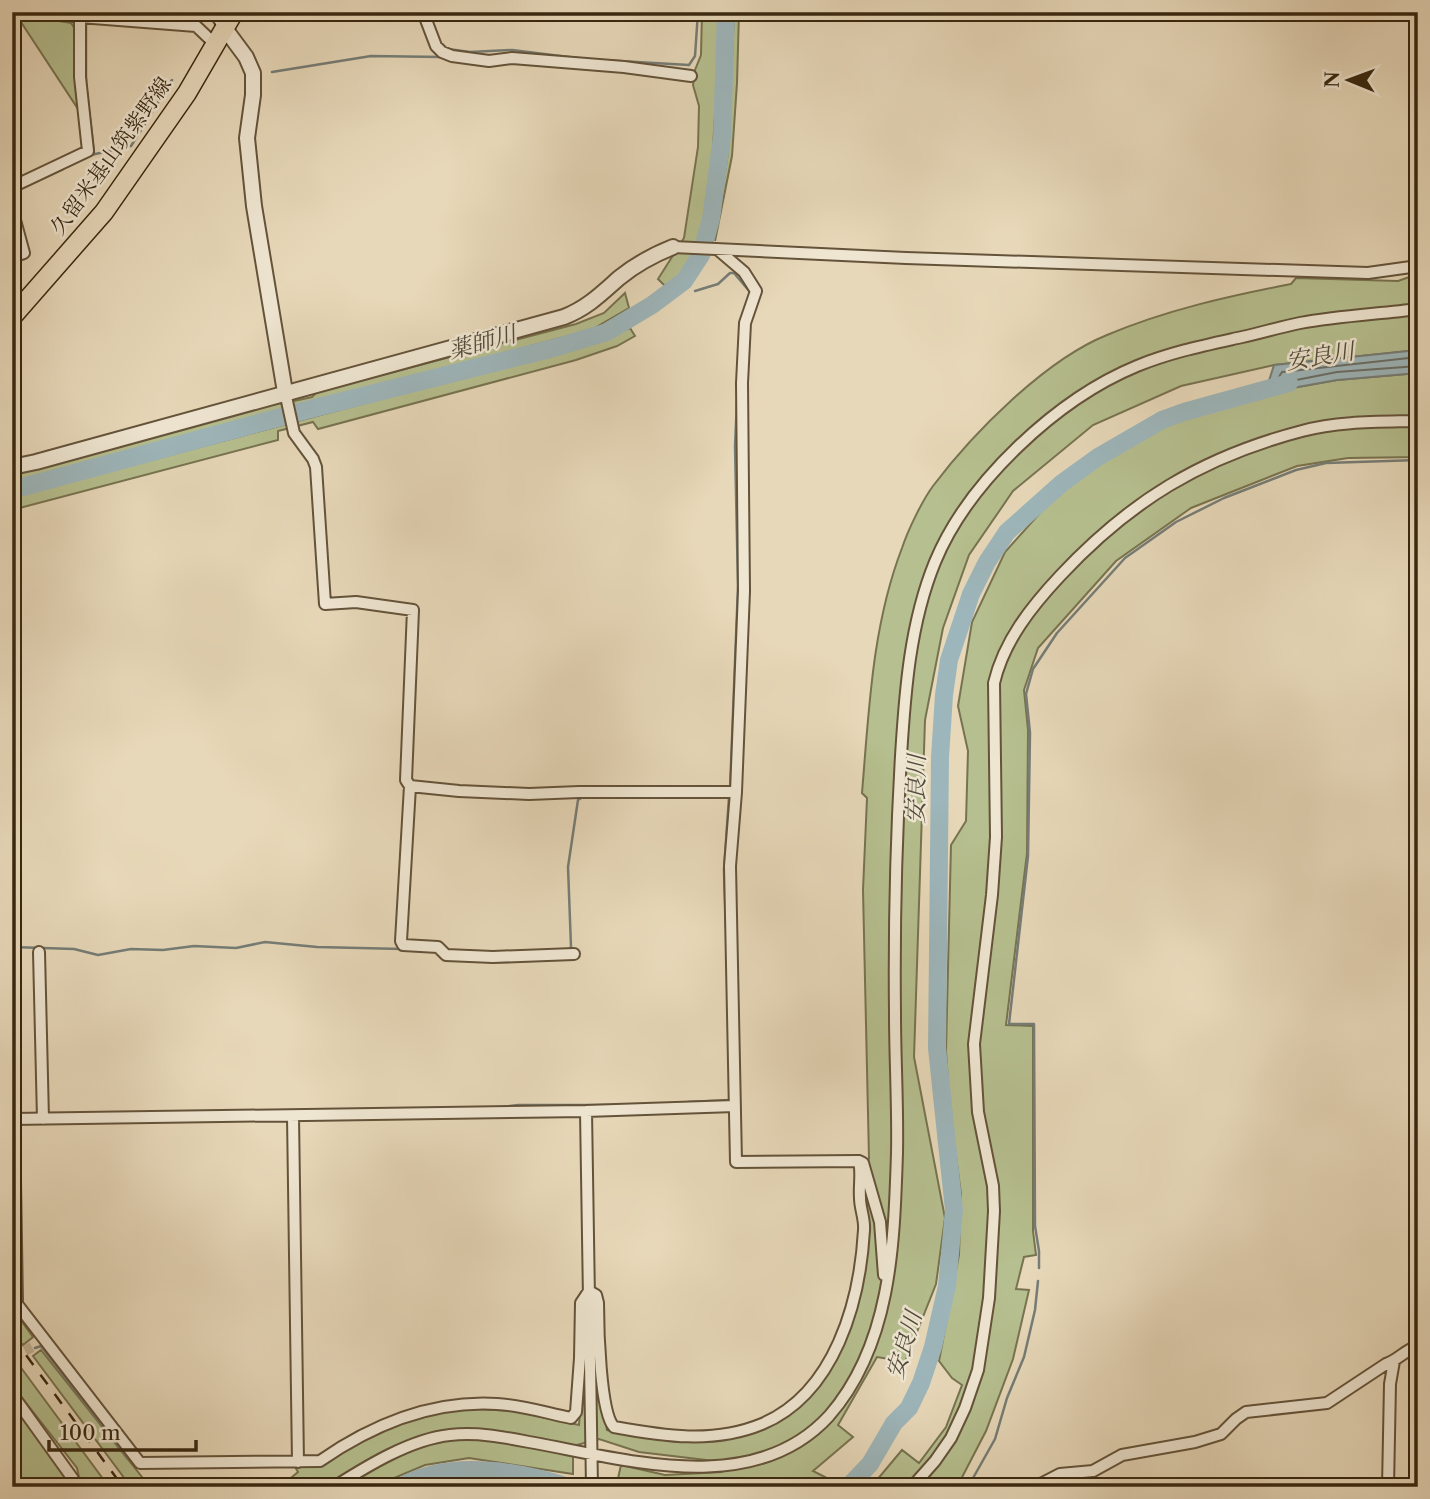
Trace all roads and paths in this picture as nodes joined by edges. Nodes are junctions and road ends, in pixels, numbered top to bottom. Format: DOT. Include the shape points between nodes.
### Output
graph roads {
  1 [pos="53,12"];
  2 [pos="214,12"];
  3 [pos="234,12"];
  4 [pos="423,12"];
  5 [pos="80,17"];
  6 [pos="221,38"];
  7 [pos="691,76"];
  8 [pos="12,187"];
  9 [pos="12,209"];
  10 [pos="673,247"];
  11 [pos="714,249"];
  12 [pos="12,257"];
  13 [pos="1418,267"];
  14 [pos="1418,309"];
  15 [pos="12,317"];
  16 [pos="285,392"];
  17 [pos="1418,421"];
  18 [pos="12,467"];
  19 [pos="410,786"];
  20 [pos="731,792"];
  21 [pos="39,952"];
  22 [pos="574,954"];
  23 [pos="735,1106"];
  24 [pos="586,1111"];
  25 [pos="293,1116"];
  26 [pos="13,1119"];
  27 [pos="43,1119"];
  28 [pos="859,1161"];
  29 [pos="885,1290"];
  30 [pos="589,1291"];
  31 [pos="44,1340"];
  32 [pos="1418,1346"];
  33 [pos="32,1347"];
  34 [pos="1394,1361"];
  35 [pos="12,1394"];
  36 [pos="592,1455"];
  37 [pos="298,1462"];
  38 [pos="73,1487"];
  39 [pos="334,1487"];
  40 [pos="592,1487"];
  41 [pos="912,1487"];
  42 [pos="1035,1487"];
  43 [pos="1388,1487"];
  1 -- 5 [label="street"];
  2 -- 6 [label="street"];
  3 -- 6 [label="main road, 久留米基山筑紫野線"];
  4 -- 7 [label="street" via="436,46 447,54 489,61 512,58 624,66"];
  5 -- 6 [label="street" via="196,26"];
  5 -- 8 [label="street" via="80,77 89,151"];
  6 -- 15 [label="main road, 久留米基山筑紫野線" via="104,212"];
  6 -- 16 [label="street" via="246,57 253,74 247,138"];
  9 -- 12 [label="street" via="24,253"];
  10 -- 11 [label="street"];
  10 -- 16 [label="street" via="640,263 597,299 564,317"];
  11 -- 13 [label="street" via="1368,273"];
  11 -- 20 [label="street" via="744,272 756,291 745,323 742,383 744,591"];
  14 -- 29 [label="street" via="1301,323 1214,342 1110,378 1086,391 1026,440 989,478 950,531 919,612 904,720 896,912 898,1128 893,1250"];
  16 -- 18 [label="street"];
  16 -- 19 [label="street" via="293,433 316,467 326,604 356,602 413,610 406,780"];
  17 -- 41 [label="street" via="1303,431 1182,476 1085,548 1044,593 1003,655 994,683 996,837 974,1044 978,1112 993,1186 989,1298 978,1370 965,1408 951,1438"];
  19 -- 20 [label="street" via="529,794"];
  19 -- 22 [label="street" via="403,945 493,957"];
  20 -- 23 [label="street"];
  21 -- 27 [label="street"];
  23 -- 24 [label="street"];
  23 -- 28 [label="street" via="736,1162"];
  24 -- 25 [label="street"];
  24 -- 30 [label="street"];
  25 -- 27 [label="street"];
  25 -- 37 [label="street"];
  26 -- 27 [label="street"];
  26 -- 31 [label="street" via="17,1304"];
  28 -- 29 [label="street" via="880,1222"];
  28 -- 30 [label="street" via="864,1230 856,1291 844,1331 820,1377 801,1398 761,1424 707,1437 614,1427 607,1415 601,1371 598,1303"];
  29 -- 36 [label="street" via="877,1326 850,1388 821,1424 789,1448 762,1461 708,1469"];
  30 -- 36 [label="street"];
  30 -- 37 [label="street" via="581,1303 576,1412 571,1418 527,1407 454,1405 405,1416 320,1461"];
  31 -- 33 [label="street"];
  31 -- 37 [label="street" via="139,1463"];
  32 -- 34 [label="street"];
  34 -- 42 [label="street" via="1327,1404 1246,1412 1221,1434 1122,1455 1093,1471 1060,1474"];
  34 -- 43 [label="street"];
  35 -- 38 [label="street" via="73,1479"];
  36 -- 39 [label="street" via="491,1435 448,1435 380,1458"];
  36 -- 40 [label="street"];
}
